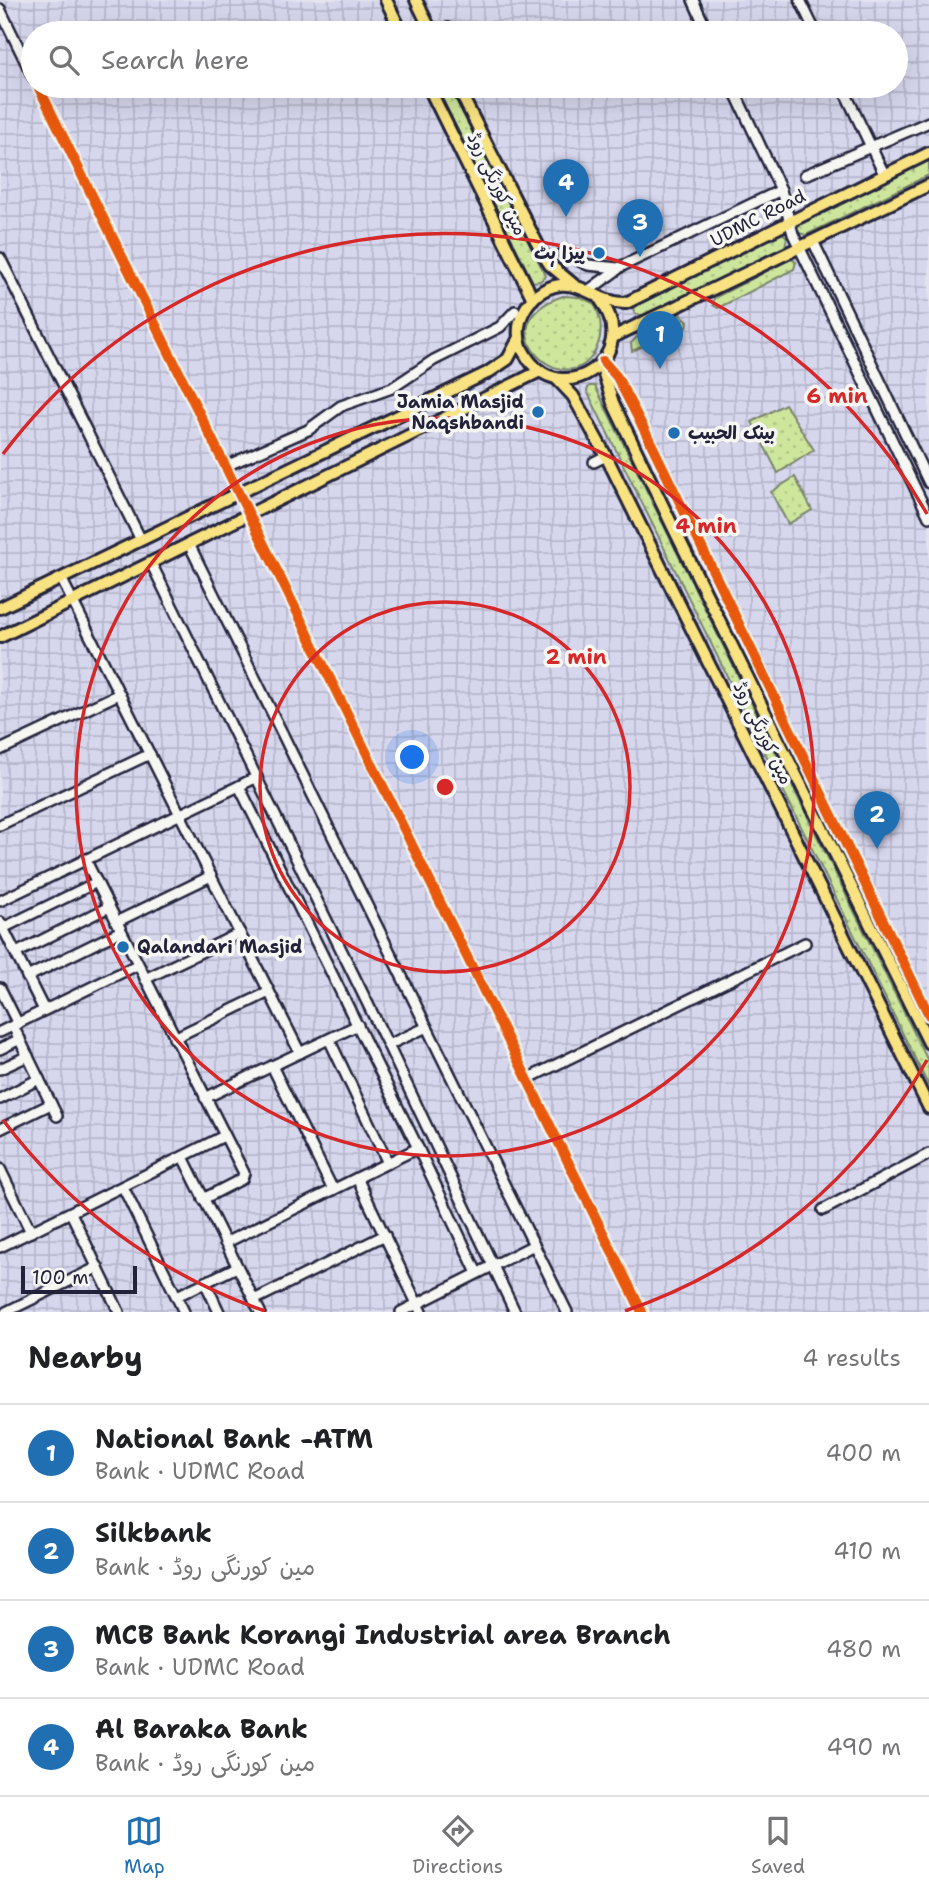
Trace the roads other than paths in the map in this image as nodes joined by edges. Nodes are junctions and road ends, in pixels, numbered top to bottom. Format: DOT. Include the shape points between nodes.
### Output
graph roads {
  1 [pos="386,0"];
  2 [pos="416,0"];
  3 [pos="693,0"];
  4 [pos="800,0"];
  5 [pos="0,9"];
  6 [pos="396,21"];
  7 [pos="426,21"];
  8 [pos="703,21"];
  9 [pos="810,21"];
  10 [pos="21,52"];
  11 [pos="44,98"];
  12 [pos="434,98"];
  13 [pos="463,98"];
  14 [pos="738,98"];
  15 [pos="848,98"];
  16 [pos="929,122"];
  17 [pos="871,145"];
  18 [pos="929,153"];
  19 [pos="884,174"];
  20 [pos="804,175"];
  21 [pos="929,185"];
  22 [pos="781,190"];
  23 [pos="790,222"];
  24 [pos="813,241"];
  25 [pos="800,248"];
  26 [pos="563,253"];
  27 [pos="0,258"];
  28 [pos="618,268"];
  29 [pos="574,285"];
  30 [pos="588,291"];
  31 [pos="533,299"];
  32 [pos="600,299"];
  33 [pos="613,337"];
  34 [pos="519,338"];
  35 [pos="602,363"];
  36 [pos="540,370"];
  37 [pos="556,378"];
  38 [pos="606,456"];
  39 [pos="594,462"];
  40 [pos="226,466"];
  41 [pos="929,485"];
  42 [pos="240,493"];
  43 [pos="917,493"];
  44 [pos="249,514"];
  45 [pos="929,517"];
  46 [pos="688,523"];
  47 [pos="674,529"];
  48 [pos="141,540"];
  49 [pos="189,544"];
  50 [pos="151,562"];
  51 [pos="62,579"];
  52 [pos="73,601"];
  53 [pos="0,608"];
  54 [pos="0,637"];
  55 [pos="120,694"];
  56 [pos="0,750"];
  57 [pos="149,754"];
  58 [pos="257,778"];
  59 [pos="239,786"];
  60 [pos="179,812"];
  61 [pos="0,825"];
  62 [pos="85,859"];
  63 [pos="211,876"];
  64 [pos="97,882"];
  65 [pos="0,901"];
  66 [pos="109,907"];
  67 [pos="2,925"];
  68 [pos="119,927"];
  69 [pos="240,933"];
  70 [pos="805,943"];
  71 [pos="16,953"];
  72 [pos="137,965"];
  73 [pos="27,977"];
  74 [pos="145,979"];
  75 [pos="0,988"];
  76 [pos="269,992"];
  77 [pos="3,1002"];
  78 [pos="44,1010"];
  79 [pos="929,1015"];
  80 [pos="16,1025"];
  81 [pos="358,1025"];
  82 [pos="427,1027"];
  83 [pos="0,1032"];
  84 [pos="174,1038"];
  85 [pos="20,1039"];
  86 [pos="329,1039"];
  87 [pos="929,1043"];
  88 [pos="388,1045"];
  89 [pos="0,1049"];
  90 [pos="300,1053"];
  91 [pos="27,1056"];
  92 [pos="272,1066"];
  93 [pos="0,1069"];
  94 [pos="39,1079"];
  95 [pos="527,1079"];
  96 [pos="205,1098"];
  97 [pos="0,1099"];
  98 [pos="51,1104"];
  99 [pos="929,1108"];
  100 [pos="57,1116"];
  101 [pos="0,1129"];
  102 [pos="224,1136"];
  103 [pos="418,1148"];
  104 [pos="929,1154"];
  105 [pos="183,1157"];
  106 [pos="388,1163"];
  107 [pos="0,1170"];
  108 [pos="357,1178"];
  109 [pos="2,1181"];
  110 [pos="122,1187"];
  111 [pos="333,1190"];
  112 [pos="203,1199"];
  113 [pos="823,1210"];
  114 [pos="71,1213"];
  115 [pos="31,1232"];
  116 [pos="385,1235"];
  117 [pos="225,1243"];
  118 [pos="534,1245"];
  119 [pos="0,1247"];
  120 [pos="494,1265"];
  121 [pos="98,1267"];
  122 [pos="237,1267"];
  123 [pos="477,1273"];
  124 [pos="205,1283"];
  125 [pos="177,1296"];
  126 [pos="254,1300"];
  127 [pos="420,1308"];
  128 [pos="6,1312"];
  129 [pos="119,1312"];
  130 [pos="184,1312"];
  131 [pos="219,1312"];
  132 [pos="260,1312"];
  133 [pos="401,1312"];
  134 [pos="515,1312"];
  135 [pos="567,1312"];
  136 [pos="642,1312"];
  1 -- 6 [label="main road"];
  2 -- 7 [label="main road"];
  3 -- 8 [label="street"];
  4 -- 9 [label="street"];
  5 -- 10 [label="street"];
  11 -- 40 [label="street"];
  12 -- 31 [label="main road, مین کورنگی روڈ"];
  13 -- 29 [label="main road, مین کورنگی روڈ" via="541,251"];
  14 -- 22 [label="street"];
  15 -- 17 [label="street"];
  16 -- 17 [label="street"];
  17 -- 19 [label="street"];
  17 -- 20 [label="street"];
  18 -- 19 [label="main road, UDMC Road"];
  19 -- 23 [label="main road, UDMC Road"];
  21 -- 24 [label="main road"];
  22 -- 23 [label="street"];
  22 -- 28 [label="street"];
  23 -- 25 [label="street"];
  23 -- 32 [label="main road, UDMC Road" via="640,297 617,303"];
  24 -- 25 [label="main road"];
  24 -- 41 [label="street"];
  25 -- 33 [label="main road"];
  25 -- 43 [label="street"];
  26 -- 28 [label="street" via="588,265"];
  27 -- 48 [label="street"];
  28 -- 30 [label="street"];
  29 -- 30 [label="main road"];
  29 -- 31 [label="main road" via="543,290"];
  30 -- 32 [label="main road"];
  31 -- 34 [label="main road" via="522,314"];
  32 -- 33 [label="main road" via="608,310"];
  33 -- 35 [label="main road"];
  34 -- 36 [label="main road" via="526,356"];
  34 -- 40 [label="street" via="515,311 500,327 434,360 392,388 341,406 308,430"];
  34 -- 42 [label="main road" via="515,352 498,367"];
  35 -- 37 [label="main road" via="588,374"];
  35 -- 46 [label="street" via="617,377 631,403"];
  35 -- 47 [label="main road, مین کورنگی روڈ" via="613,403"];
  36 -- 37 [label="main road"];
  36 -- 44 [label="main road"];
  37 -- 38 [label="main road, مین کورنگی روڈ" via="573,396"];
  38 -- 39 [label="street"];
  38 -- 99 [label="main road, مین کورنگی روڈ"];
  40 -- 42 [label="street"];
  41 -- 43 [label="street"];
  42 -- 44 [label="street"];
  42 -- 48 [label="main road"];
  43 -- 45 [label="street"];
  44 -- 49 [label="main road"];
  44 -- 95 [label="street"];
  46 -- 47 [label="street"];
  46 -- 79 [label="street"];
  47 -- 87 [label="main road, مین کورنگی روڈ"];
  48 -- 51 [label="main road"];
  49 -- 50 [label="main road"];
  49 -- 82 [label="street"];
  50 -- 52 [label="main road"];
  50 -- 58 [label="street"];
  51 -- 52 [label="street"];
  51 -- 53 [label="main road"];
  52 -- 54 [label="main road"];
  52 -- 55 [label="street"];
  55 -- 56 [label="street"];
  55 -- 57 [label="street"];
  57 -- 60 [label="street"];
  57 -- 61 [label="street"];
  58 -- 59 [label="street"];
  58 -- 88 [label="street"];
  59 -- 60 [label="street"];
  59 -- 81 [label="street"];
  60 -- 62 [label="street"];
  60 -- 63 [label="street"];
  62 -- 64 [label="street"];
  62 -- 65 [label="street"];
  63 -- 68 [label="street"];
  63 -- 69 [label="street"];
  64 -- 66 [label="street"];
  64 -- 67 [label="street"];
  66 -- 68 [label="street"];
  66 -- 71 [label="street"];
  67 -- 71 [label="street"];
  68 -- 72 [label="street"];
  68 -- 73 [label="street"];
  69 -- 74 [label="street"];
  69 -- 76 [label="street"];
  70 -- 95 [label="street"];
  71 -- 73 [label="street"];
  72 -- 74 [label="street"];
  72 -- 78 [label="street"];
  73 -- 78 [label="street"];
  74 -- 84 [label="street"];
  75 -- 77 [label="street"];
  76 -- 84 [label="street"];
  76 -- 90 [label="street"];
  77 -- 80 [label="street"];
  78 -- 80 [label="street"];
  80 -- 83 [label="street"];
  80 -- 85 [label="street"];
  81 -- 86 [label="street"];
  81 -- 103 [label="street"];
  82 -- 88 [label="street"];
  82 -- 118 [label="street"];
  84 -- 96 [label="street"];
  85 -- 89 [label="street"];
  85 -- 91 [label="street"];
  86 -- 90 [label="street"];
  86 -- 106 [label="street"];
  88 -- 120 [label="street"];
  90 -- 92 [label="street"];
  91 -- 93 [label="street"];
  91 -- 94 [label="street"];
  92 -- 96 [label="street"];
  92 -- 111 [label="street"];
  94 -- 97 [label="street"];
  94 -- 98 [label="street"];
  95 -- 136 [label="street"];
  96 -- 102 [label="street"];
  98 -- 100 [label="street"];
  98 -- 101 [label="street"];
  102 -- 105 [label="street"];
  102 -- 112 [label="street" via="243,1176"];
  103 -- 106 [label="street"];
  103 -- 123 [label="street"];
  104 -- 113 [label="street"];
  105 -- 110 [label="street"];
  105 -- 112 [label="street"];
  106 -- 108 [label="street"];
  107 -- 109 [label="street"];
  108 -- 111 [label="street"];
  108 -- 116 [label="street"];
  109 -- 115 [label="street"];
  110 -- 114 [label="street"];
  110 -- 125 [label="street"];
  111 -- 117 [label="street"];
  112 -- 117 [label="street"];
  114 -- 115 [label="street"];
  114 -- 121 [label="street"];
  115 -- 119 [label="street"];
  116 -- 126 [label="street"];
  116 -- 127 [label="street"];
  117 -- 122 [label="street"];
  118 -- 120 [label="street"];
  118 -- 135 [label="street"];
  120 -- 123 [label="street"];
  120 -- 134 [label="street"];
  121 -- 128 [label="street"];
  121 -- 129 [label="street"];
  122 -- 124 [label="street"];
  122 -- 126 [label="street"];
  123 -- 127 [label="street"];
  124 -- 125 [label="street"];
  124 -- 131 [label="street"];
  125 -- 130 [label="street"];
  126 -- 132 [label="street"];
  127 -- 133 [label="street"];
}
